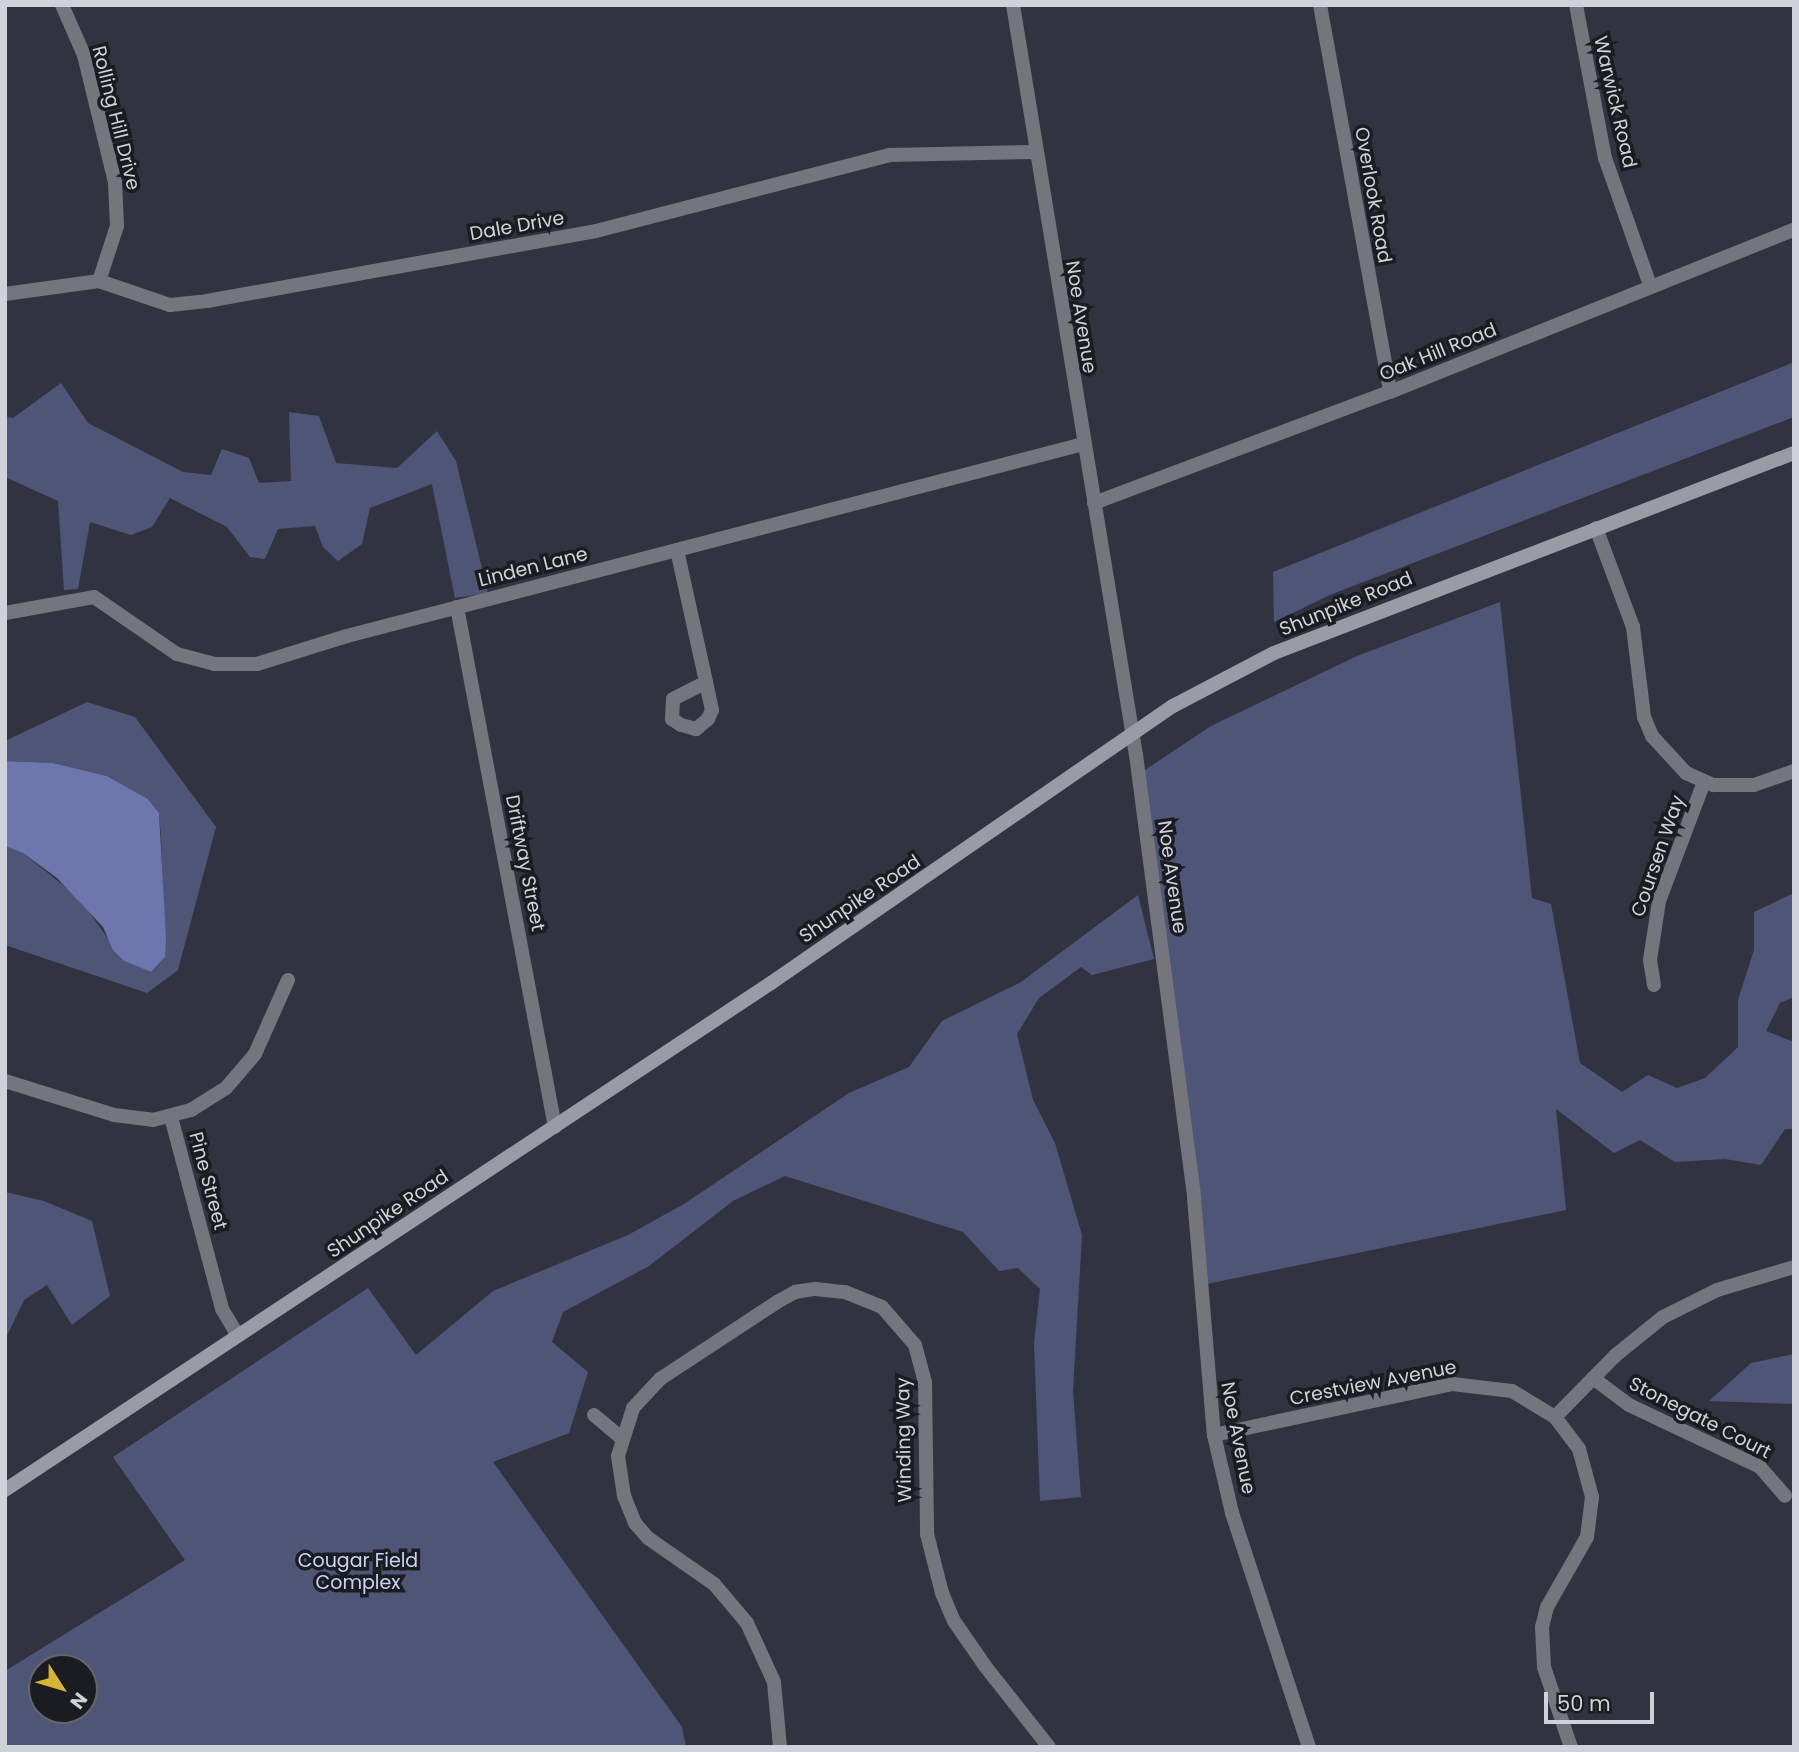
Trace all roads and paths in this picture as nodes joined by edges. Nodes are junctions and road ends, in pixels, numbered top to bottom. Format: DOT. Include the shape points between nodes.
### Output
graph roads {
  1 [pos="62,5"];
  2 [pos="1013,5"];
  3 [pos="1320,5"];
  4 [pos="1577,5"];
  5 [pos="1035,152"];
  6 [pos="1794,230"];
  7 [pos="99,281"];
  8 [pos="1650,285"];
  9 [pos="5,294"];
  10 [pos="1390,392"];
  11 [pos="1083,444"];
  12 [pos="1794,453"];
  13 [pos="1094,503"];
  14 [pos="1596,528"];
  15 [pos="677,550"];
  16 [pos="457,607"];
  17 [pos="5,613"];
  18 [pos="706,682"];
  19 [pos="1132,733"];
  20 [pos="1794,771"];
  21 [pos="1704,782"];
  22 [pos="288,980"];
  23 [pos="1654,985"];
  24 [pos="5,1081"];
  25 [pos="171,1117"];
  26 [pos="555,1127"];
  27 [pos="1794,1268"];
  28 [pos="239,1336"];
  29 [pos="1593,1378"];
  30 [pos="594,1415"];
  31 [pos="1555,1417"];
  32 [pos="1214,1436"];
  33 [pos="620,1437"];
  34 [pos="5,1490"];
  35 [pos="1785,1496"];
  36 [pos="780,1747"];
  37 [pos="1049,1747"];
  38 [pos="1309,1747"];
  39 [pos="1571,1747"];
  1 -- 7 [label="street, Rolling Hill Drive" via="84,55 116,193 117,226"];
  2 -- 5 [label="street, Noe Avenue"];
  3 -- 10 [label="street, Overlook Road"];
  4 -- 8 [label="street, Warwick Road" via="1605,158"];
  5 -- 7 [label="street, Dale Drive" via="889,155 596,231 208,301 170,304"];
  5 -- 11 [label="street, Noe Avenue"];
  6 -- 8 [label="street, Oak Hill Road"];
  7 -- 9 [label="street, Dale Drive"];
  8 -- 10 [label="street, Oak Hill Road"];
  10 -- 13 [label="street, Oak Hill Road"];
  11 -- 13 [label="street, Noe Avenue"];
  11 -- 15 [label="street, Linden Lane"];
  12 -- 14 [label="main road, Shunpike Road"];
  13 -- 19 [label="street, Noe Avenue"];
  14 -- 19 [label="main road, Shunpike Road" via="1274,653 1219,679"];
  14 -- 21 [label="street, Coursen Way" via="1633,628 1647,727 1678,766"];
  15 -- 16 [label="street, Linden Lane"];
  15 -- 18 [label="street"];
  16 -- 17 [label="street, Linden Lane" via="257,664 215,664 177,654 94,597"];
  16 -- 26 [label="street, Driftway Street"];
  19 -- 26 [label="main road, Shunpike Road"];
  19 -- 32 [label="street, Noe Avenue" via="1194,1198"];
  20 -- 21 [label="street, Coursen Way" via="1754,785"];
  21 -- 23 [label="street, Coursen Way" via="1659,901 1650,960"];
  22 -- 25 [label="street" via="254,1054 241,1071 209,1101"];
  24 -- 25 [label="street, Pine Street" via="114,1115"];
  25 -- 28 [label="street, Pine Street" via="222,1309"];
  26 -- 28 [label="main road, Shunpike Road"];
  27 -- 29 [label="street" via="1689,1302 1638,1335"];
  28 -- 34 [label="main road, Shunpike Road"];
  29 -- 31 [label="street"];
  29 -- 35 [label="street, Stonegate Court" via="1629,1405 1760,1467"];
  30 -- 33 [label="street"];
  31 -- 32 [label="street, Crestview Avenue" via="1512,1391 1452,1384"];
  31 -- 39 [label="street, Crestview Avenue" via="1579,1449 1592,1497 1587,1537 1547,1607 1542,1627 1544,1667"];
  32 -- 38 [label="street, Noe Avenue" via="1233,1513"];
  33 -- 36 [label="street" via="619,1476 635,1523 714,1584 747,1623 761,1649 774,1682"];
  33 -- 37 [label="street, Winding Way" via="633,1408 660,1379 795,1292 845,1292 882,1307 904,1327 922,1363 924,1504 942,1593 977,1654"];
}
